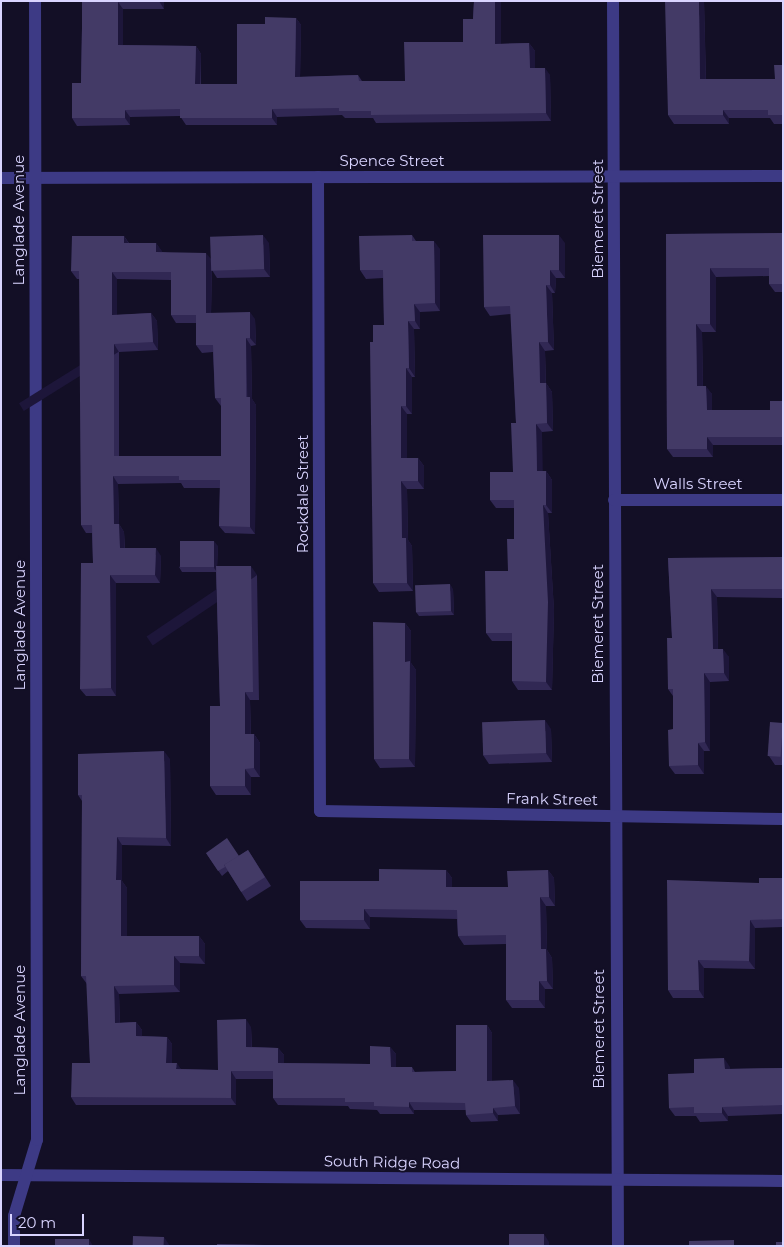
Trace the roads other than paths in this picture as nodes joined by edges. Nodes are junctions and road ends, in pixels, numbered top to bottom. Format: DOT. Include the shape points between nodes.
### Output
graph roads {
  1 [pos="35,1"];
  2 [pos="614,1"];
  3 [pos="614,176"];
  4 [pos="783,176"];
  5 [pos="318,177"];
  6 [pos="1,178"];
  7 [pos="35,178"];
  8 [pos="614,500"];
  9 [pos="783,500"];
  10 [pos="320,811"];
  11 [pos="614,816"];
  12 [pos="783,819"];
  13 [pos="1,1175"];
  14 [pos="27,1175"];
  15 [pos="615,1179"];
  16 [pos="783,1181"];
  17 [pos="14,1246"];
  18 [pos="618,1246"];
  1 -- 7 [label="street, Langlade Avenue"];
  2 -- 3 [label="street, Biemeret Street"];
  3 -- 4 [label="street, Spence Street"];
  3 -- 5 [label="street, Spence Street"];
  3 -- 8 [label="street, Biemeret Street"];
  5 -- 7 [label="street, Spence Street"];
  5 -- 10 [label="street, Rockdale Street"];
  6 -- 7 [label="street, Spence Street"];
  7 -- 14 [label="street, Langlade Avenue" via="37,1140"];
  8 -- 9 [label="street, Walls Street"];
  8 -- 11 [label="street, Biemeret Street"];
  10 -- 11 [label="street, Frank Street"];
  11 -- 12 [label="street, Frank Street"];
  11 -- 15 [label="street, Biemeret Street"];
  13 -- 14 [label="street, South Ridge Road"];
  14 -- 15 [label="street, South Ridge Road"];
  14 -- 17 [label="street, Langlade Avenue" via="14,1216"];
  15 -- 16 [label="street, South Ridge Road"];
  15 -- 18 [label="street, Biemeret Street"];
}
